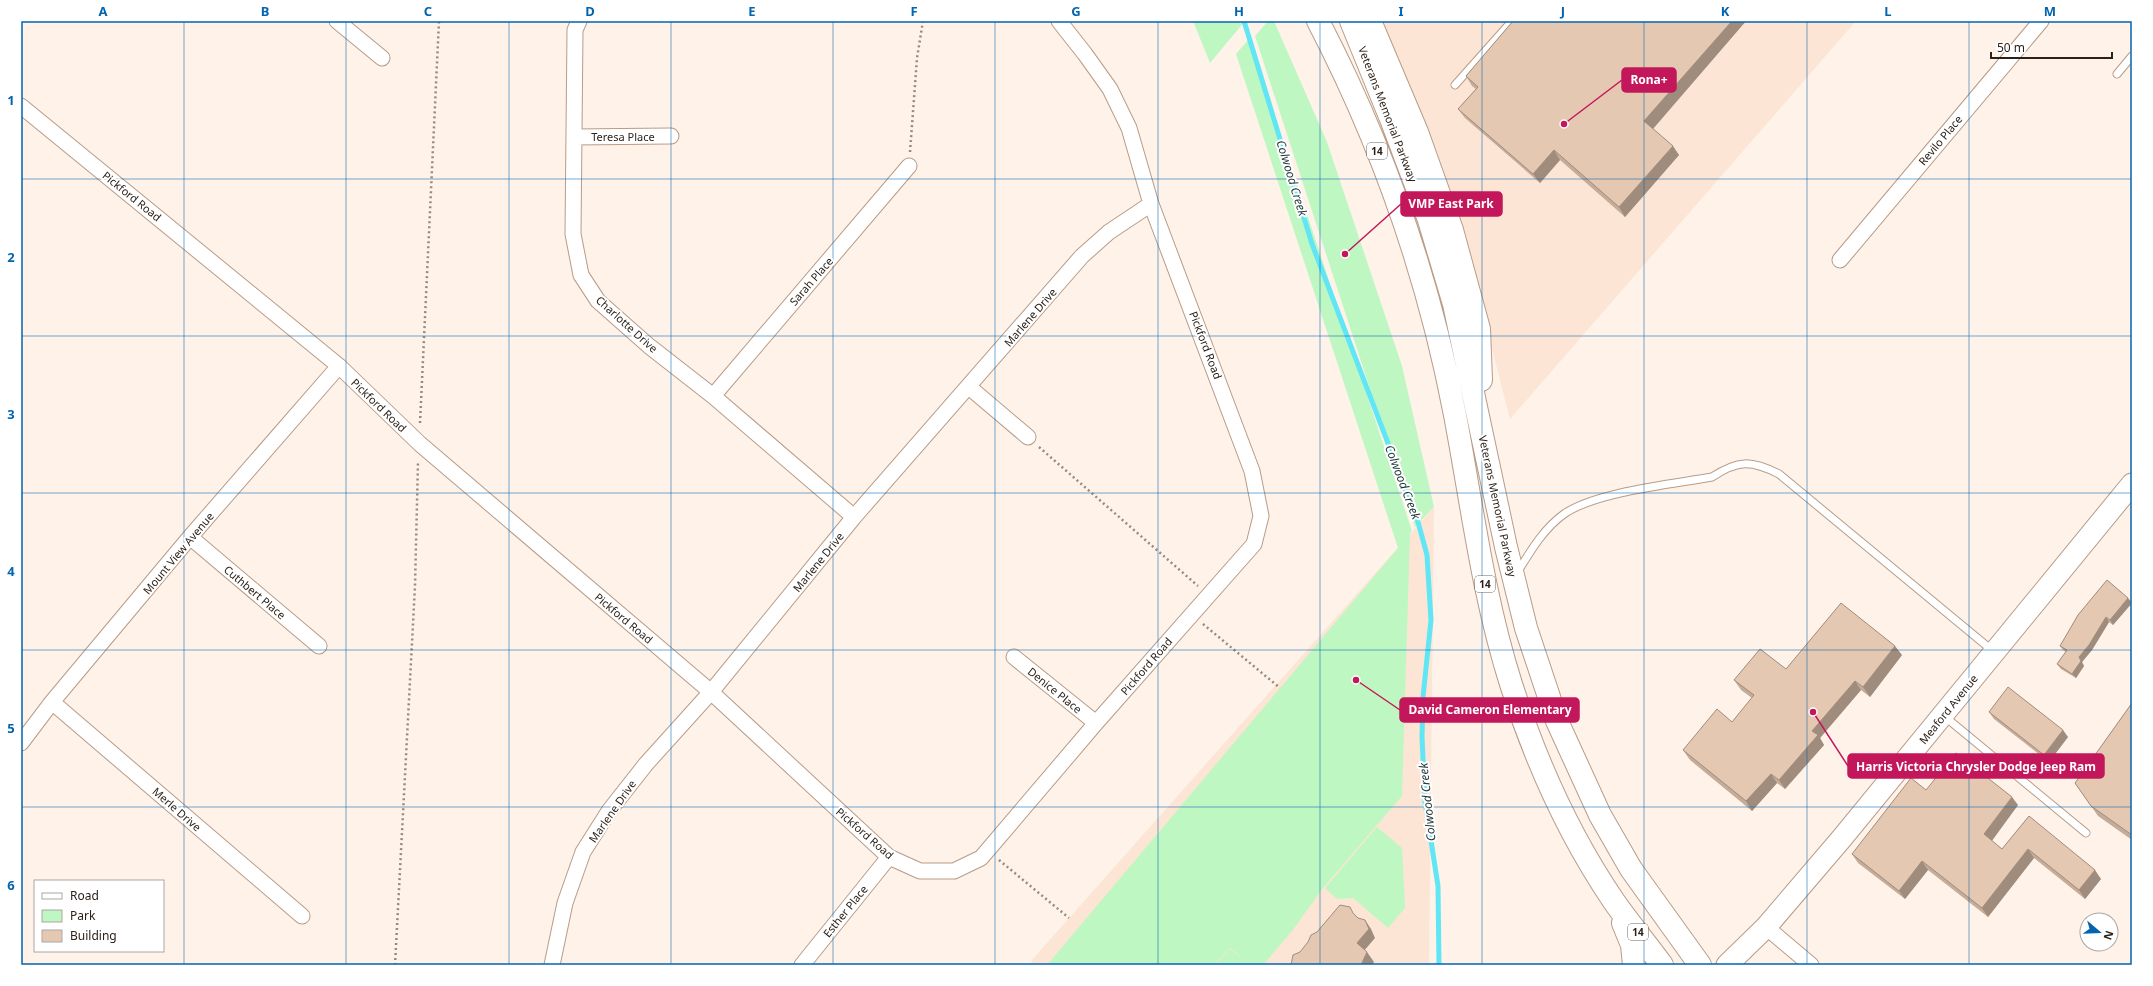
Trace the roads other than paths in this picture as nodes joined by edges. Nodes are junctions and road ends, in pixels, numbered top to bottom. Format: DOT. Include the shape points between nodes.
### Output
graph roads {
  1 [pos="337,21"];
  2 [pos="579,21"];
  3 [pos="1059,21"];
  4 [pos="1318,21"];
  5 [pos="1351,21"];
  6 [pos="1370,21"];
  7 [pos="1512,21"];
  8 [pos="2041,21"];
  9 [pos="2132,56"];
  10 [pos="382,58"];
  11 [pos="2118,74"];
  12 [pos="1456,85"];
  13 [pos="21,106"];
  14 [pos="671,136"];
  15 [pos="574,137"];
  16 [pos="909,166"];
  17 [pos="1151,204"];
  18 [pos="1840,260"];
  19 [pos="1435,282"];
  20 [pos="339,366"];
  21 [pos="969,387"];
  22 [pos="713,396"];
  23 [pos="1482,431"];
  24 [pos="1028,437"];
  25 [pos="2132,484"];
  26 [pos="854,517"];
  27 [pos="190,537"];
  28 [pos="1514,579"];
  29 [pos="319,646"];
  30 [pos="1994,652"];
  31 [pos="1014,656"];
  32 [pos="710,692"];
  33 [pos="52,702"];
  34 [pos="1943,715"];
  35 [pos="1096,723"];
  36 [pos="23,737"];
  37 [pos="2086,834"];
  38 [pos="889,857"];
  39 [pos="1613,900"];
  40 [pos="302,916"];
  41 [pos="1766,927"];
  42 [pos="552,965"];
  43 [pos="802,965"];
  44 [pos="1634,965"];
  45 [pos="1662,965"];
  46 [pos="1700,965"];
  47 [pos="1727,965"];
  48 [pos="1811,965"];
  1 -- 10 [label="street"];
  2 -- 15 [label="street, Charlotte Drive" via="575,30"];
  3 -- 17 [label="street, Pickford Road" via="1110,89 1129,128"];
  4 -- 19 [label="main road, Veterans Memorial Parkway / 14" via="1371,136 1408,236"];
  5 -- 19 [label="main road, Veterans Memorial Parkway / 14" via="1429,220"];
  6 -- 23 [label="main road" via="1418,132 1452,230 1480,330"];
  7 -- 12 [label="lane"];
  8 -- 18 [label="street, Revilo Place"];
  9 -- 11 [label="lane"];
  13 -- 20 [label="street, Pickford Road"];
  14 -- 15 [label="street, Teresa Place"];
  15 -- 22 [label="street, Charlotte Drive" via="573,234 581,276 598,301 649,346"];
  16 -- 22 [label="street, Sarah Place"];
  17 -- 21 [label="street, Marlene Drive" via="1109,232 1082,256"];
  17 -- 35 [label="street, Pickford Road" via="1252,471 1261,516 1254,544"];
  19 -- 23 [label="main road, Veterans Memorial Parkway / 14" via="1454,304"];
  19 -- 39 [label="main road, Veterans Memorial Parkway / 14" via="1434,319 1455,413 1491,617 1539,759 1577,839"];
  20 -- 27 [label="street, Mount View Avenue"];
  20 -- 32 [label="street, Pickford Road" via="420,444"];
  21 -- 24 [label="street"];
  21 -- 26 [label="street, Marlene Drive"];
  22 -- 26 [label="street, Charlotte Drive"];
  23 -- 28 [label="main road, Veterans Memorial Parkway / 14"];
  25 -- 30 [label="street, Meaford Avenue"];
  26 -- 32 [label="street, Marlene Drive"];
  27 -- 29 [label="street, Cuthbert Place"];
  27 -- 33 [label="street, Mount View Avenue"];
  28 -- 30 [label="lane" via="1532,548 1564,513 1590,501 1712,477 1737,464 1754,465 1779,474"];
  28 -- 46 [label="main road, Veterans Memorial Parkway / 14" via="1526,628 1557,721 1600,815 1631,869"];
  30 -- 34 [label="street, Meaford Avenue"];
  31 -- 35 [label="street, Denice Place"];
  32 -- 38 [label="street, Pickford Road"];
  32 -- 42 [label="street, Marlene Drive" via="646,764 609,811 583,852 564,903"];
  33 -- 36 [label="street, Mount View Avenue"];
  33 -- 40 [label="street, Merle Drive"];
  34 -- 37 [label="lane"];
  34 -- 41 [label="street, Meaford Avenue"];
  35 -- 38 [label="street, Pickford Road" via="981,858 954,871 920,871"];
  38 -- 43 [label="street, Esther Place"];
  39 -- 44 [label="main road" via="1632,945"];
  39 -- 45 [label="main road, Veterans Memorial Parkway / 14"];
  41 -- 47 [label="street, Meaford Avenue"];
  41 -- 48 [label="street"];
}
